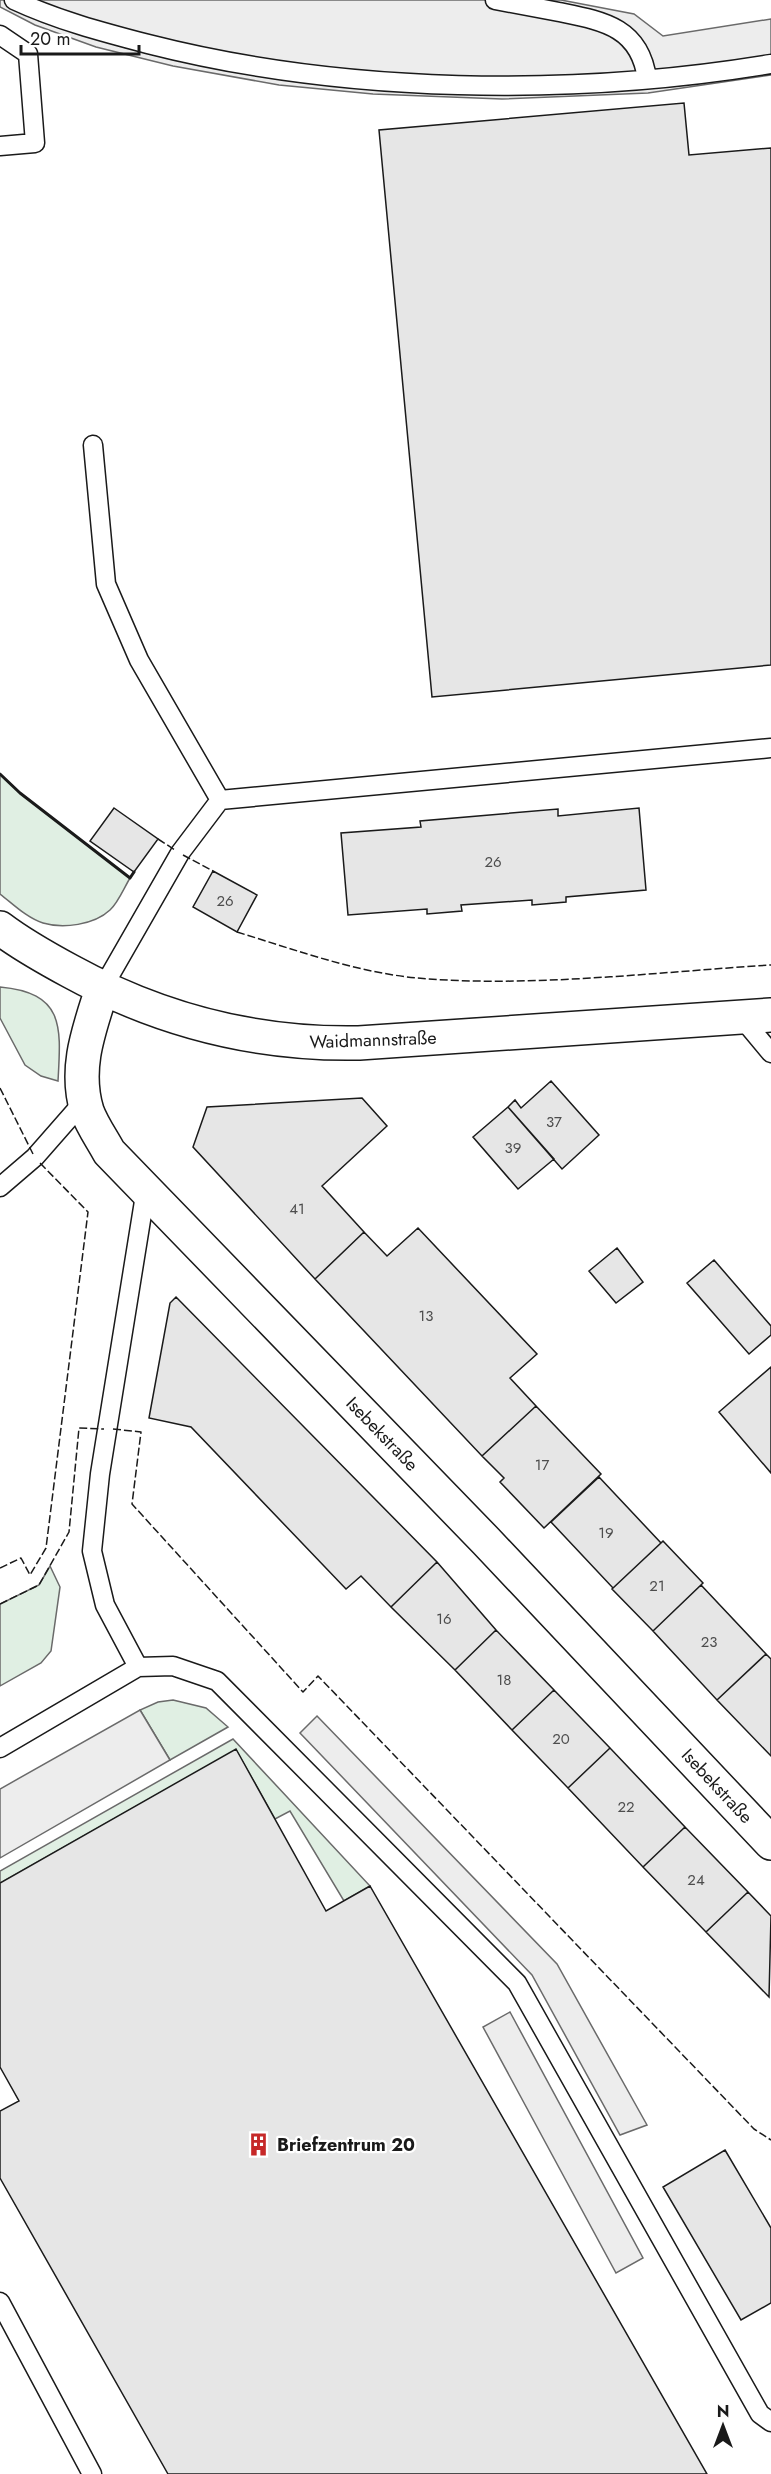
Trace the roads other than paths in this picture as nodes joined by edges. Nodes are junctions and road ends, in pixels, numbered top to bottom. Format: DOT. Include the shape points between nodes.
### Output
graph roads {
  1 [pos="14,0"];
  2 [pos="495,0"];
  3 [pos="0,35"];
  4 [pos="771,64"];
  5 [pos="646,79"];
  6 [pos="0,146"];
  7 [pos="93,445"];
  8 [pos="771,748"];
  9 [pos="220,800"];
  10 [pos="0,928"];
  11 [pos="102,989"];
  12 [pos="756,1016"];
  13 [pos="771,1053"];
  14 [pos="85,1100"];
  15 [pos="0,1187"];
  16 [pos="146,1189"];
  17 [pos="138,1667"];
  18 [pos="0,1748"];
  19 [pos="771,1843"];
  20 [pos="0,2302"];
  21 [pos="771,2422"];
  22 [pos="92,2474"];
  1 -- 5 [label="lane" via="90,29 278,72 502,85"];
  2 -- 5 [label="lane" via="595,19 616,27 639,52"];
  3 -- 6 [label="lane" via="28,54 35,143"];
  4 -- 5 [label="lane"];
  7 -- 9 [label="lane" via="106,584 140,660"];
  8 -- 9 [label="lane"];
  9 -- 11 [label="lane" via="180,853"];
  10 -- 11 [label="street, Waidmannstraße"];
  11 -- 12 [label="street, Waidmannstraße" via="194,1024 235,1034 319,1044"];
  11 -- 14 [label="street, Isebekstraße" via="82,1057"];
  12 -- 13 [label="lane"];
  14 -- 15 [label="lane" via="35,1157"];
  14 -- 16 [label="street, Isebekstraße" via="109,1152"];
  16 -- 17 [label="lane" via="100,1474 92,1551 105,1605"];
  16 -- 19 [label="street, Isebekstraße" via="486,1540"];
  17 -- 18 [label="lane"];
  17 -- 21 [label="lane" via="173,1666 217,1681 517,1983 760,2414"];
  20 -- 22 [label="lane"];
}
